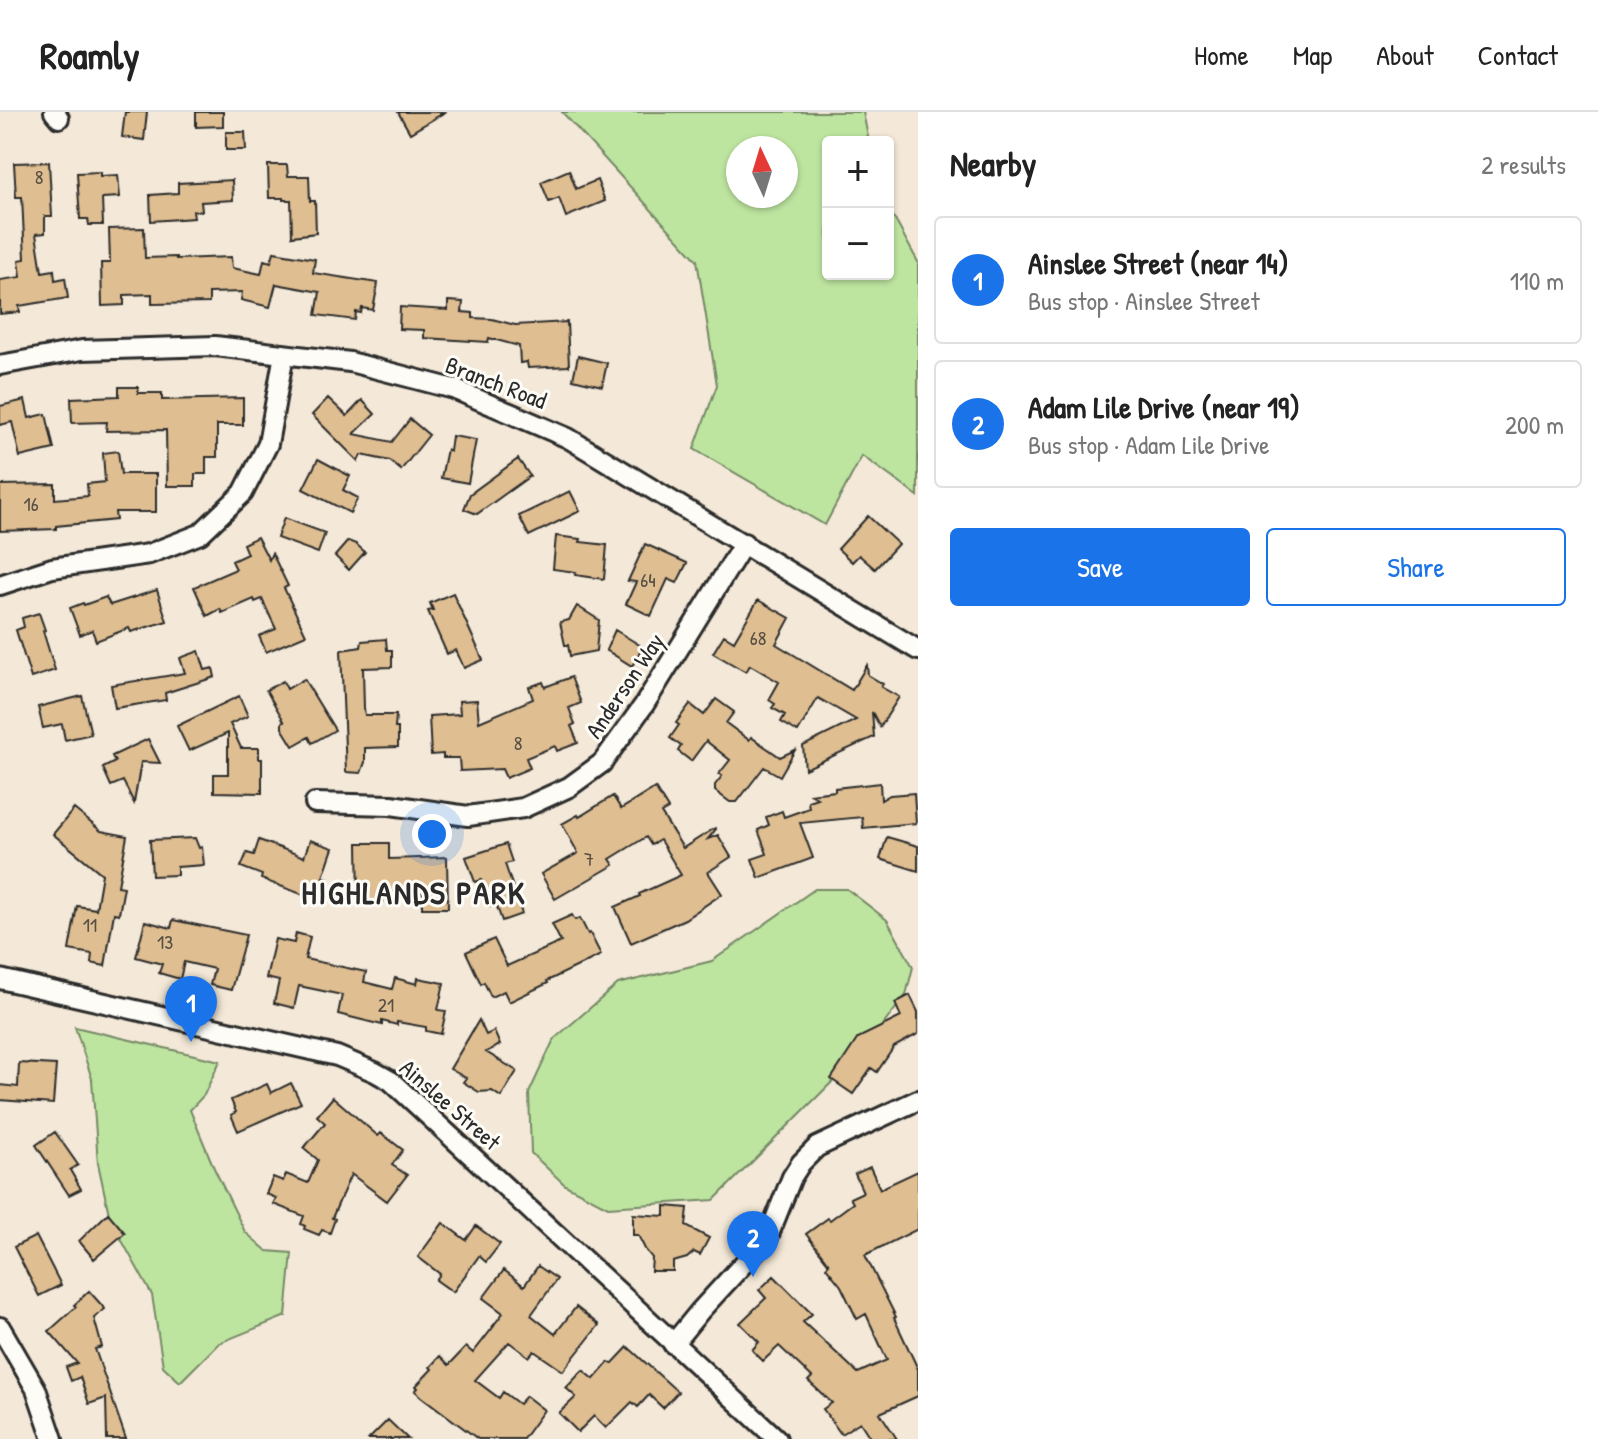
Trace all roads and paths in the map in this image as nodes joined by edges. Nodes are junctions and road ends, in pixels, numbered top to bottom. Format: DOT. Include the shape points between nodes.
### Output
graph roads {
  1 [pos="284,354"];
  2 [pos="0,365"];
  3 [pos="744,543"];
  4 [pos="0,585"];
  5 [pos="918,650"];
  6 [pos="315,803"];
  7 [pos="0,979"];
  8 [pos="918,1100"];
  9 [pos="0,1327"];
  10 [pos="673,1344"];
  11 [pos="53,1439"];
  12 [pos="777,1439"];
  1 -- 2 [label="street, Branch Road" via="215,346 82,350"];
  1 -- 3 [label="street, Branch Road" via="350,362 454,389 568,438"];
  1 -- 4 [label="street" via="268,444 243,493 200,534 149,554 52,568"];
  3 -- 5 [label="street, Branch Road"];
  3 -- 6 [label="street, Anderson Way" via="644,705 602,763 569,787 523,808 468,816 391,805"];
  7 -- 10 [label="street, Ainslee Street" via="337,1056 375,1072 406,1094"];
  8 -- 10 [label="street" via="817,1147 792,1177 768,1237"];
  9 -- 11 [label="street" via="36,1389"];
  10 -- 12 [label="street, Ainslee Street"];
}
